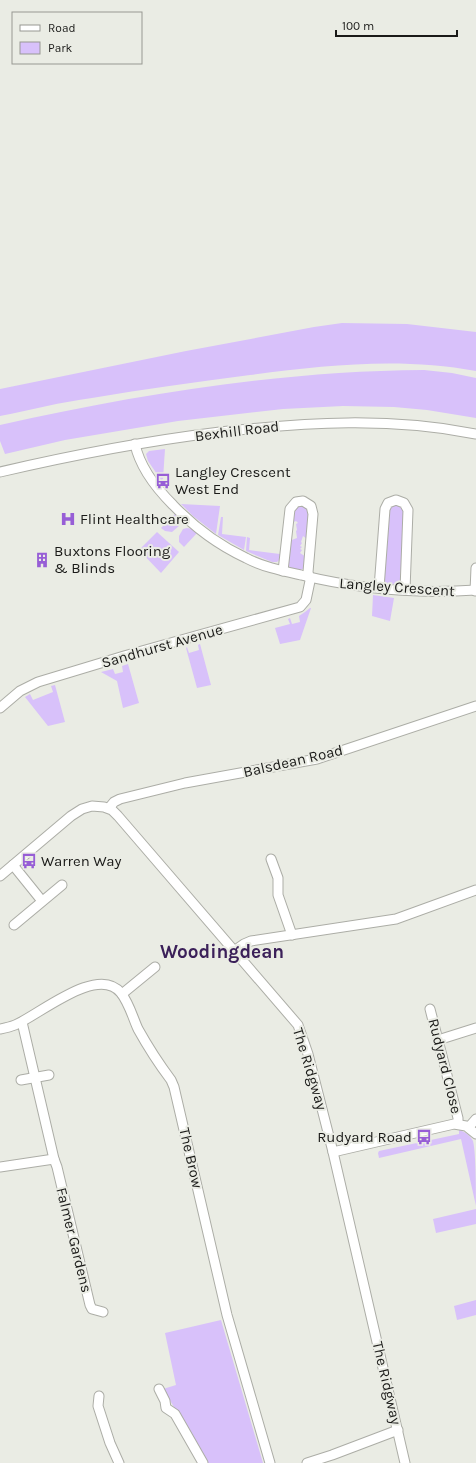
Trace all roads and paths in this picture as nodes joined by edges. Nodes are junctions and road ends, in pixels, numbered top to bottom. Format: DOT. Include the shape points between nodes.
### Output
graph roads {
  1 [pos="476,434"];
  2 [pos="135,444"];
  3 [pos="0,472"];
  4 [pos="476,568"];
  5 [pos="283,571"];
  6 [pos="310,578"];
  7 [pos="379,588"];
  8 [pos="405,590"];
  9 [pos="476,590"];
  10 [pos="476,706"];
  11 [pos="0,708"];
  12 [pos="109,808"];
  13 [pos="271,859"];
  14 [pos="13,865"];
  15 [pos="0,876"];
  16 [pos="62,885"];
  17 [pos="476,890"];
  18 [pos="42,901"];
  19 [pos="14,925"];
  20 [pos="292,934"];
  21 [pos="234,951"];
  22 [pos="155,967"];
  23 [pos="122,994"];
  24 [pos="430,1009"];
  25 [pos="22,1022"];
  26 [pos="476,1028"];
  27 [pos="0,1029"];
  28 [pos="438,1040"];
  29 [pos="49,1075"];
  30 [pos="35,1077"];
  31 [pos="22,1080"];
  32 [pos="476,1119"];
  33 [pos="458,1124"];
  34 [pos="473,1131"];
  35 [pos="333,1152"];
  36 [pos="54,1159"];
  37 [pos="0,1167"];
  38 [pos="103,1312"];
  39 [pos="159,1389"];
  40 [pos="99,1396"];
  41 [pos="398,1430"];
  42 [pos="119,1463"];
  43 [pos="203,1463"];
  44 [pos="270,1463"];
  45 [pos="307,1463"];
  46 [pos="405,1463"];
  1 -- 2 [label="street, Bexhill Road" via="410,424 337,422 243,429"];
  2 -- 3 [label="street, Bexhill Road"];
  2 -- 5 [label="street, Langley Crescent" via="140,462 155,485 198,529 247,559"];
  4 -- 9 [label="street"];
  5 -- 6 [label="street, Langley Crescent"];
  5 -- 6 [label="street, Sandhurst Avenue" via="290,509 295,503 303,501 313,512 308,572"];
  6 -- 7 [label="street, Langley Crescent" via="344,585"];
  6 -- 11 [label="street, Sandhurst Avenue" via="306,600 297,608 38,682 20,691"];
  7 -- 8 [label="street, Langley Crescent"];
  7 -- 8 [label="street" via="384,509 388,502 396,500 404,503 408,510"];
  8 -- 9 [label="street, Langley Crescent"];
  10 -- 12 [label="street, Balsdean Road" via="317,759 161,788 120,799"];
  12 -- 14 [label="street" via="92,806 76,812"];
  12 -- 21 [label="street, The Ridgway"];
  13 -- 20 [label="street" via="271,870 278,878 278,895"];
  14 -- 15 [label="street"];
  14 -- 18 [label="street"];
  16 -- 18 [label="street"];
  17 -- 20 [label="street" via="396,919"];
  18 -- 19 [label="street"];
  20 -- 21 [label="street" via="251,941"];
  21 -- 35 [label="street, The Ridgway" via="298,1025"];
  22 -- 23 [label="street"];
  23 -- 25 [label="street" via="110,985 94,985 75,991"];
  23 -- 44 [label="street, The Brow" via="146,1043 174,1086 227,1316"];
  24 -- 28 [label="street, Rudyard Close"];
  25 -- 27 [label="street"];
  25 -- 30 [label="street, Falmer Gardens"];
  26 -- 28 [label="street"];
  28 -- 33 [label="street, Rudyard Close"];
  29 -- 30 [label="street"];
  30 -- 31 [label="street"];
  30 -- 36 [label="street, Falmer Gardens"];
  32 -- 34 [label="street"];
  33 -- 34 [label="street"];
  33 -- 35 [label="street"];
  35 -- 41 [label="street, The Ridgway"];
  36 -- 37 [label="street"];
  36 -- 38 [label="street, Falmer Gardens" via="91,1307"];
  39 -- 43 [label="street" via="165,1401 162,1410 175,1414"];
  40 -- 42 [label="street" via="99,1408"];
  41 -- 45 [label="street"];
  41 -- 46 [label="street, The Ridgway"];
}
